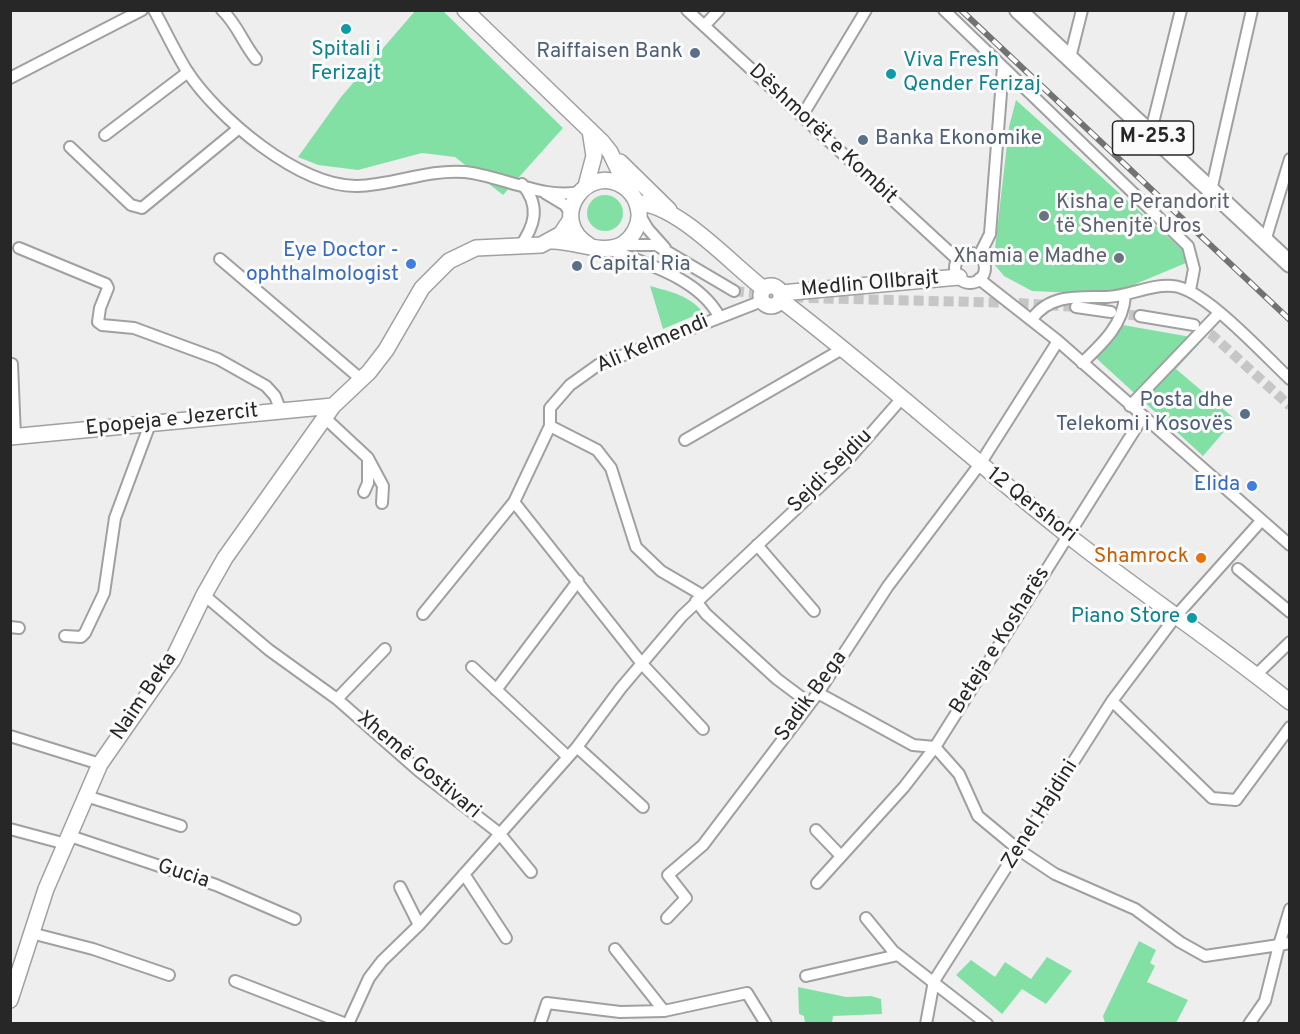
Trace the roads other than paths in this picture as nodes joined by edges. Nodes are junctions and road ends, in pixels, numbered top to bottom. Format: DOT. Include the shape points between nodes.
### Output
graph roads {
  1 [pos="142,10"];
  2 [pos="154,10"];
  3 [pos="222,10"];
  4 [pos="465,10"];
  5 [pos="687,10"];
  6 [pos="719,10"];
  7 [pos="866,10"];
  8 [pos="944,10"];
  9 [pos="1018,10"];
  10 [pos="1082,10"];
  11 [pos="1181,10"];
  12 [pos="1252,10"];
  13 [pos="704,26"];
  14 [pos="1070,58"];
  15 [pos="256,59"];
  16 [pos="1003,67"];
  17 [pos="188,72"];
  18 [pos="10,78"];
  19 [pos="802,116"];
  20 [pos="238,129"];
  21 [pos="590,130"];
  22 [pos="105,135"];
  23 [pos="1150,135"];
  24 [pos="70,147"];
  25 [pos="610,152"];
  26 [pos="1290,159"];
  27 [pos="522,184"];
  28 [pos="584,188"];
  29 [pos="537,189"];
  30 [pos="628,190"];
  31 [pos="1211,191"];
  32 [pos="638,209"];
  33 [pos="571,217"];
  34 [pos="675,217"];
  35 [pos="551,241"];
  36 [pos="1265,241"];
  37 [pos="590,246"];
  38 [pos="614,247"];
  39 [pos="19,248"];
  40 [pos="519,248"];
  41 [pos="665,249"];
  42 [pos="979,256"];
  43 [pos="220,259"];
  44 [pos="958,260"];
  45 [pos="1288,260"];
  46 [pos="959,277"];
  47 [pos="979,279"];
  48 [pos="1190,290"];
  49 [pos="735,291"];
  50 [pos="763,295"];
  51 [pos="781,296"];
  52 [pos="1125,296"];
  53 [pos="1076,307"];
  54 [pos="1111,312"];
  55 [pos="1219,313"];
  56 [pos="719,316"];
  57 [pos="1140,316"];
  58 [pos="1032,319"];
  59 [pos="1194,325"];
  60 [pos="1058,340"];
  61 [pos="844,348"];
  62 [pos="1082,363"];
  63 [pos="12,364"];
  64 [pos="1290,379"];
  65 [pos="362,380"];
  66 [pos="903,397"];
  67 [pos="1130,406"];
  68 [pos="281,411"];
  69 [pos="329,412"];
  70 [pos="1139,423"];
  71 [pos="150,424"];
  72 [pos="550,426"];
  73 [pos="13,437"];
  74 [pos="685,440"];
  75 [pos="368,458"];
  76 [pos="980,464"];
  77 [pos="364,492"];
  78 [pos="514,502"];
  79 [pos="382,504"];
  80 [pos="1261,521"];
  81 [pos="1067,535"];
  82 [pos="1290,545"];
  83 [pos="758,546"];
  84 [pos="1238,569"];
  85 [pos="578,581"];
  86 [pos="204,595"];
  87 [pos="699,598"];
  88 [pos="814,611"];
  89 [pos="1290,612"];
  90 [pos="423,614"];
  91 [pos="1176,616"];
  92 [pos="65,636"];
  93 [pos="1290,642"];
  94 [pos="385,649"];
  95 [pos="643,665"];
  96 [pos="472,667"];
  97 [pos="1256,675"];
  98 [pos="496,690"];
  99 [pos="818,693"];
  100 [pos="337,699"];
  101 [pos="1112,701"];
  102 [pos="1290,702"];
  103 [pos="809,703"];
  104 [pos="1290,727"];
  105 [pos="703,729"];
  106 [pos="10,736"];
  107 [pos="577,747"];
  108 [pos="935,747"];
  109 [pos="568,757"];
  110 [pos="100,764"];
  111 [pos="86,796"];
  112 [pos="644,807"];
  113 [pos="181,826"];
  114 [pos="10,829"];
  115 [pos="816,830"];
  116 [pos="499,833"];
  117 [pos="68,840"];
  118 [pos="1019,850"];
  119 [pos="841,856"];
  120 [pos="531,872"];
  121 [pos="464,874"];
  122 [pos="817,883"];
  123 [pos="400,887"];
  124 [pos="1290,909"];
  125 [pos="667,918"];
  126 [pos="866,918"];
  127 [pos="295,919"];
  128 [pos="419,925"];
  129 [pos="31,933"];
  130 [pos="506,938"];
  131 [pos="1284,944"];
  132 [pos="615,948"];
  133 [pos="898,955"];
  134 [pos="169,975"];
  135 [pos="806,976"];
  136 [pos="235,981"];
  137 [pos="934,981"];
  138 [pos="10,1000"];
  139 [pos="635,1011"];
  140 [pos="664,1011"];
  141 [pos="347,1023"];
  142 [pos="540,1023"];
  143 [pos="629,1023"];
  144 [pos="766,1023"];
  145 [pos="926,1023"];
  146 [pos="987,1023"];
  147 [pos="1249,1023"];
  1 -- 18 [label="street"];
  2 -- 17 [label="street"];
  3 -- 15 [label="street" via="234,21 244,45"];
  4 -- 21 [label="street"];
  5 -- 13 [label="street, Dëshmorët e Kombit"];
  6 -- 13 [label="street"];
  7 -- 19 [label="street"];
  8 -- 16 [label="street"];
  9 -- 14 [label="main road, M-25.3"];
  10 -- 14 [label="street"];
  11 -- 23 [label="street"];
  12 -- 31 [label="street"];
  13 -- 19 [label="street, Dëshmorët e Kombit"];
  14 -- 23 [label="main road, M-25.3"];
  16 -- 42 [label="street" via="990,234"];
  16 -- 48 [label="street" via="1188,246 1194,269"];
  17 -- 20 [label="street"];
  17 -- 22 [label="street"];
  19 -- 44 [label="street, Dëshmorët e Kombit"];
  20 -- 24 [label="street" via="142,208 131,205"];
  20 -- 27 [label="street" via="287,164 353,186 451,171"];
  21 -- 25 [label="street"];
  21 -- 28 [label="street" via="594,156"];
  23 -- 31 [label="main road, M-25.3"];
  25 -- 30 [label="street"];
  25 -- 34 [label="street"];
  26 -- 36 [label="street"];
  27 -- 29 [label="street"];
  27 -- 40 [label="street" via="532,198 535,215 530,234"];
  28 -- 29 [label="street" via="563,194"];
  28 -- 30 [label="street" via="608,181"];
  28 -- 33 [label="street" via="572,206"];
  29 -- 33 [label="street" via="565,206"];
  30 -- 32 [label="street"];
  31 -- 36 [label="main road, M-25.3"];
  32 -- 34 [label="street" via="655,207"];
  32 -- 38 [label="street" via="635,232"];
  32 -- 41 [label="street"];
  33 -- 35 [label="street" via="561,234"];
  33 -- 37 [label="street" via="577,235"];
  34 -- 50 [label="street"];
  35 -- 37 [label="street, Naim Beka"];
  35 -- 40 [label="street, Naim Beka"];
  36 -- 45 [label="main road, M-25.3"];
  37 -- 38 [label="street"];
  38 -- 41 [label="street" via="643,243"];
  38 -- 56 [label="street" via="688,285 712,304"];
  39 -- 68 [label="street" via="106,284 98,316 102,325 134,328 218,359 266,386"];
  40 -- 65 [label="street, Naim Beka" via="476,248 435,272 401,319 386,350"];
  41 -- 49 [label="street"];
  42 -- 44 [label="street" via="970,253"];
  42 -- 47 [label="street" via="985,268"];
  43 -- 65 [label="street"];
  44 -- 46 [label="street"];
  46 -- 47 [label="street" via="969,282"];
  46 -- 51 [label="street, Medlin Ollbrajt"];
  47 -- 58 [label="street"];
  48 -- 52 [label="street" via="1157,285"];
  48 -- 55 [label="street"];
  50 -- 51 [label="street" via="773,286"];
  50 -- 56 [label="street, Ali Kelmendi"];
  51 -- 61 [label="street, 12 Qershori"];
  52 -- 58 [label="street" via="1055,300"];
  52 -- 62 [label="street" via="1120,320"];
  53 -- 54 [label="street"];
  55 -- 64 [label="street"];
  55 -- 67 [label="street"];
  56 -- 72 [label="street, Ali Kelmendi" via="598,365 570,385 550,408"];
  57 -- 59 [label="street"];
  58 -- 60 [label="street"];
  60 -- 62 [label="street"];
  60 -- 76 [label="street, Sadik Bega"];
  61 -- 66 [label="street, 12 Qershori"];
  61 -- 74 [label="street"];
  62 -- 67 [label="street"];
  63 -- 73 [label="street"];
  65 -- 69 [label="street, Naim Beka"];
  66 -- 76 [label="street, 12 Qershori"];
  66 -- 83 [label="street, Sejdi Sejdiu" via="846,462"];
  67 -- 80 [label="street"];
  68 -- 69 [label="street, Epopeja e Jezercit"];
  68 -- 71 [label="street, Epopeja e Jezercit"];
  69 -- 75 [label="street"];
  69 -- 86 [label="street, Naim Beka" via="225,558"];
  70 -- 81 [label="street, Beteja e Kosharës"];
  71 -- 73 [label="street, Epopeja e Jezercit"];
  71 -- 92 [label="street" via="115,518 104,593 85,633 81,637"];
  72 -- 78 [label="street, Ali Kelmendi"];
  72 -- 87 [label="street" via="597,450 611,468 636,547"];
  75 -- 77 [label="street"];
  75 -- 79 [label="street" via="383,486"];
  76 -- 81 [label="street, 12 Qershori"];
  76 -- 99 [label="street, Sadik Bega" via="888,585"];
  78 -- 85 [label="street"];
  78 -- 90 [label="street, Ali Kelmendi"];
  80 -- 82 [label="street"];
  80 -- 91 [label="street, Zenel Hajdini"];
  81 -- 91 [label="street, 12 Qershori"];
  81 -- 108 [label="street, Beteja e Kosharës"];
  83 -- 87 [label="street, Sejdi Sejdiu"];
  83 -- 88 [label="street"];
  84 -- 89 [label="street"];
  85 -- 95 [label="street"];
  85 -- 98 [label="street"];
  86 -- 100 [label="street, Xhemë Gostivari" via="269,650"];
  86 -- 110 [label="street, Naim Beka" via="173,659"];
  87 -- 95 [label="street, Sejdi Sejdiu"];
  87 -- 103 [label="street" via="706,614"];
  91 -- 97 [label="street, 12 Qershori"];
  91 -- 101 [label="street, Zenel Hajdini"];
  93 -- 97 [label="street"];
  94 -- 100 [label="street, Xhemë Gostivari"];
  95 -- 105 [label="street"];
  95 -- 107 [label="street, Sejdi Sejdiu"];
  96 -- 98 [label="street"];
  97 -- 102 [label="street, 12 Qershori"];
  98 -- 109 [label="street"];
  99 -- 103 [label="street, Sadik Bega"];
  99 -- 108 [label="street" via="912,745"];
  100 -- 116 [label="street, Xhemë Gostivari" via="419,771"];
  101 -- 104 [label="street" via="1212,798 1224,801 1236,800"];
  101 -- 118 [label="street, Zenel Hajdini"];
  103 -- 125 [label="street, Sadik Bega" via="703,845 668,875 686,898"];
  106 -- 110 [label="street"];
  107 -- 109 [label="street, Sejdi Sejdiu"];
  107 -- 112 [label="street"];
  108 -- 118 [label="street" via="959,774 978,816"];
  108 -- 119 [label="street, Beteja e Kosharës"];
  109 -- 116 [label="street, Sejdi Sejdiu"];
  110 -- 111 [label="street, Naim Beka"];
  111 -- 113 [label="street"];
  111 -- 117 [label="street, Naim Beka"];
  114 -- 117 [label="street, Gucia"];
  115 -- 119 [label="street"];
  116 -- 120 [label="street"];
  116 -- 121 [label="street, Sejdi Sejdiu"];
  117 -- 127 [label="street, Gucia" via="216,885"];
  117 -- 129 [label="street, Naim Beka"];
  118 -- 131 [label="street" via="1055,874 1136,909 1205,956"];
  118 -- 137 [label="street, Zenel Hajdini"];
  119 -- 122 [label="street, Beteja e Kosharës"];
  121 -- 128 [label="street, Sejdi Sejdiu"];
  121 -- 130 [label="street"];
  123 -- 128 [label="street"];
  124 -- 131 [label="street"];
  126 -- 133 [label="street"];
  128 -- 141 [label="street, Sejdi Sejdiu" via="369,978"];
  129 -- 134 [label="street" via="93,948"];
  129 -- 138 [label="street, Naim Beka"];
  131 -- 147 [label="street" via="1265,1001"];
  132 -- 140 [label="street"];
  133 -- 135 [label="street"];
  133 -- 137 [label="street"];
  136 -- 141 [label="street, Sejdi Sejdiu"];
  137 -- 145 [label="street, Zenel Hajdini"];
  137 -- 146 [label="street"];
  139 -- 140 [label="street"];
  139 -- 142 [label="street" via="547,1003"];
  139 -- 143 [label="street"];
  140 -- 144 [label="street" via="747,993"];
}
